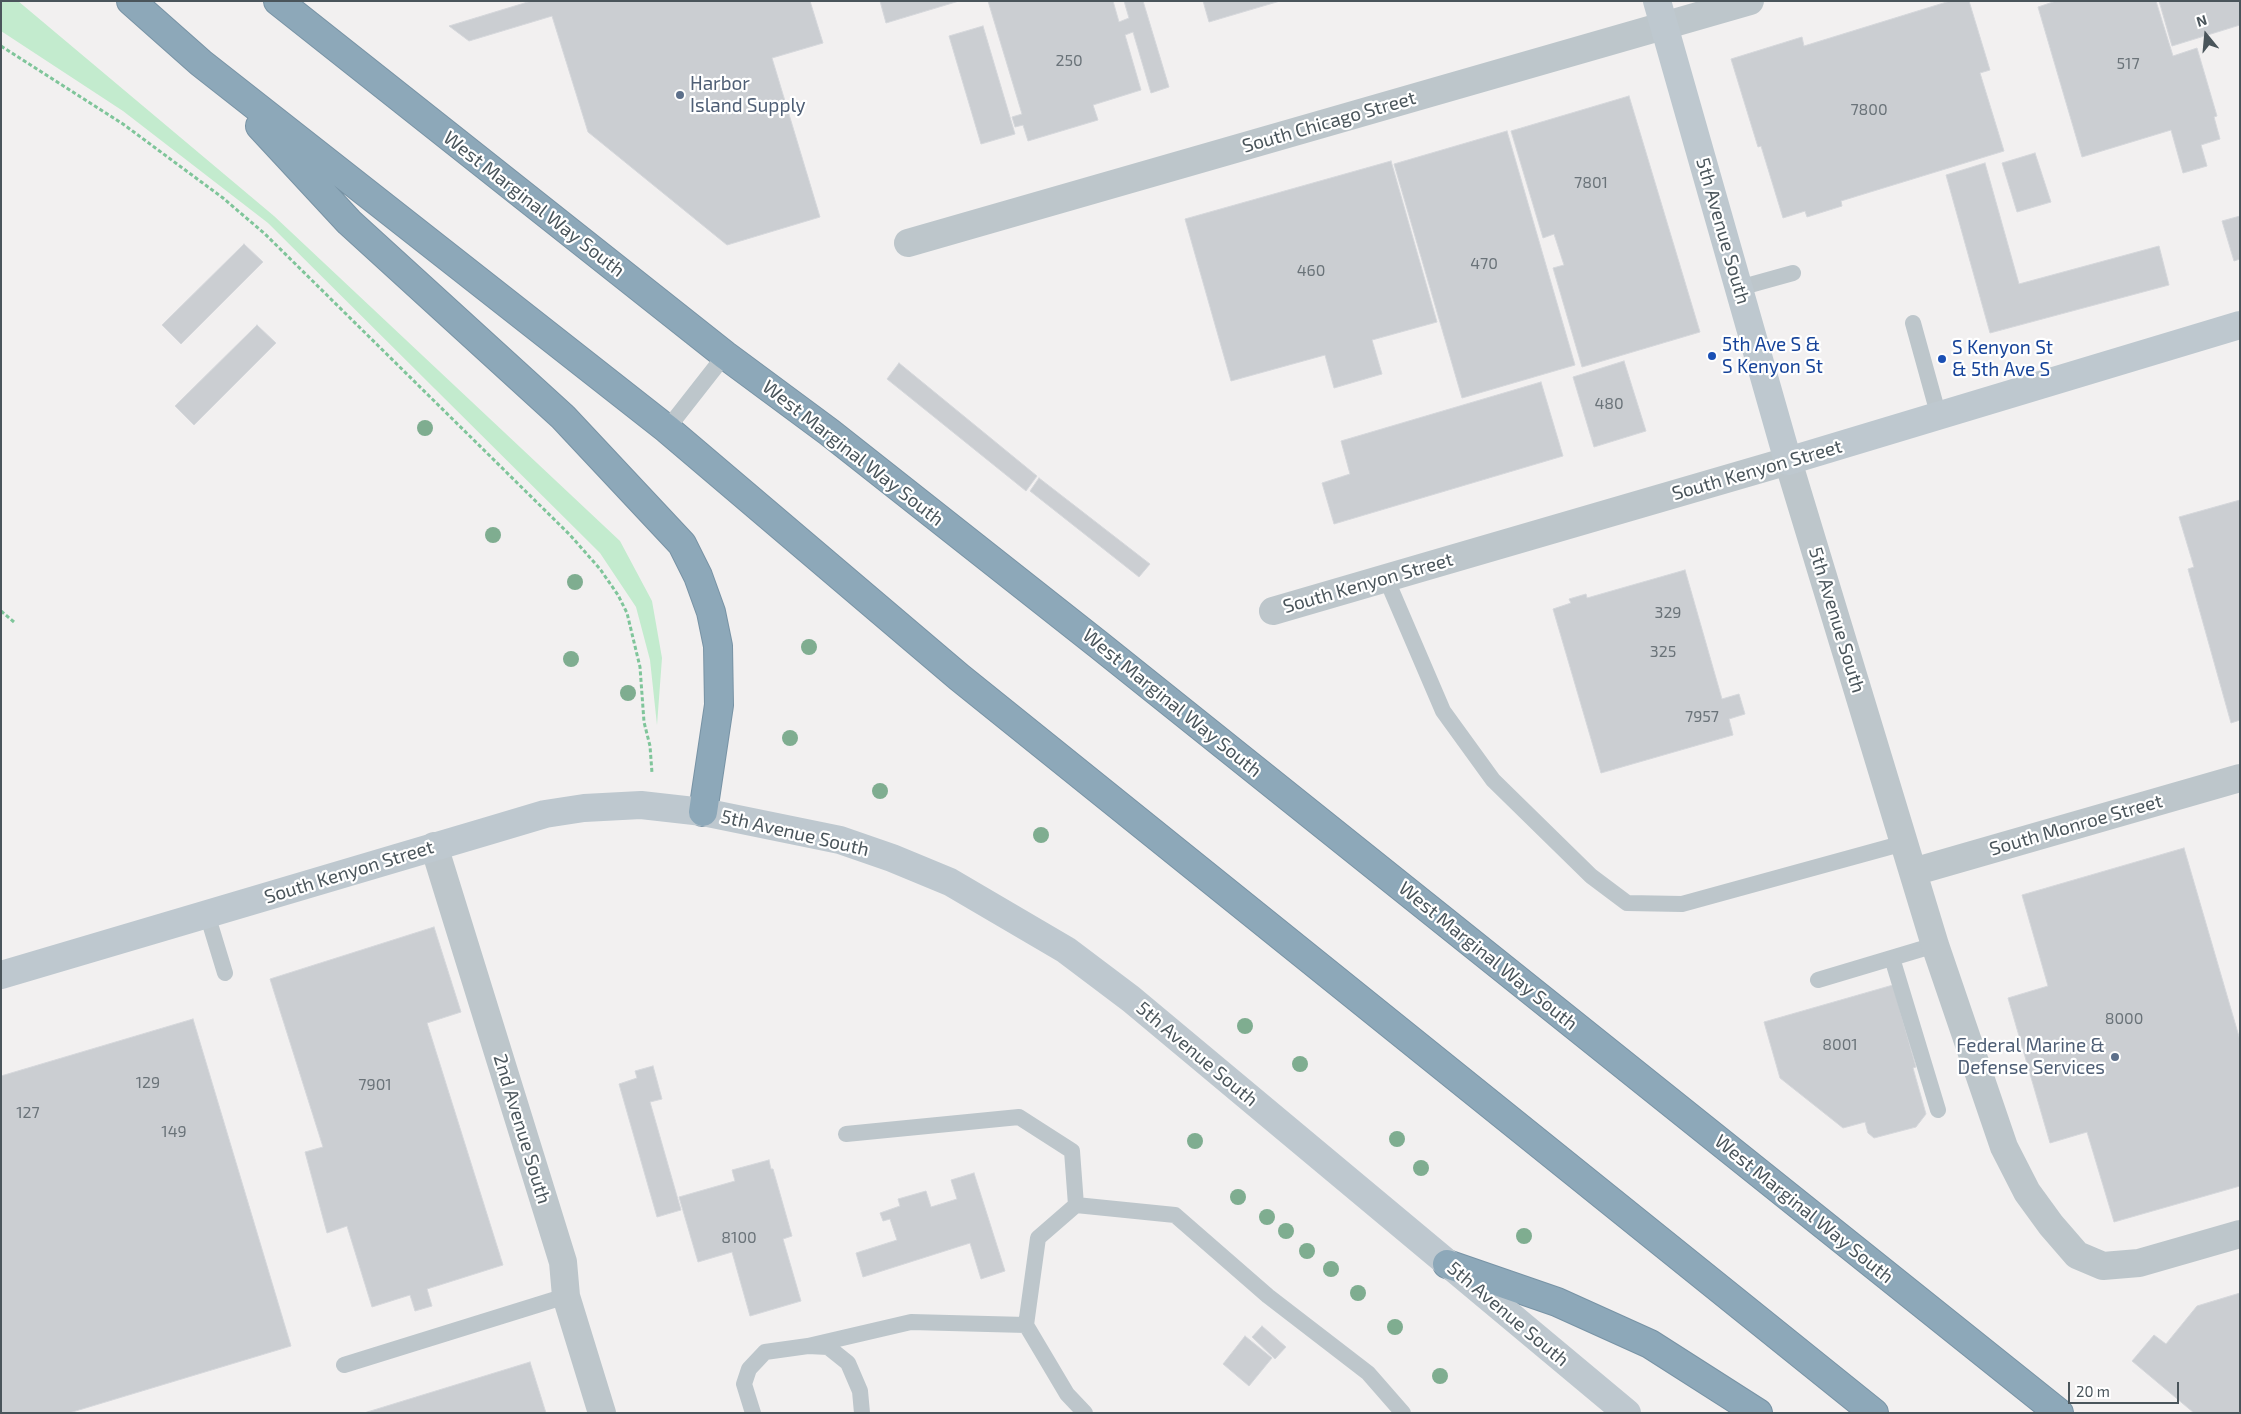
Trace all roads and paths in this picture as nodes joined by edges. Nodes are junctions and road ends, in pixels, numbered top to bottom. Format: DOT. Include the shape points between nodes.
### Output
graph roads {
  1 [pos="131,1"];
  2 [pos="278,1"];
  3 [pos="1750,1"];
  4 [pos="1660,14"];
  5 [pos="1,46"];
  6 [pos="201,63"];
  7 [pos="908,242"];
  8 [pos="1793,273"];
  9 [pos="1739,288"];
  10 [pos="1913,323"];
  11 [pos="2240,325"];
  12 [pos="725,356"];
  13 [pos="1940,417"];
  14 [pos="667,429"];
  15 [pos="1788,461"];
  16 [pos="1386,578"];
  17 [pos="1,611"];
  18 [pos="1273,611"];
  19 [pos="14,622"];
  20 [pos="650,746"];
  21 [pos="2240,778"];
  22 [pos="702,812"];
  23 [pos="1904,843"];
  24 [pos="434,846"];
  25 [pos="1912,872"];
  26 [pos="207,914"];
  27 [pos="1935,945"];
  28 [pos="1892,958"];
  29 [pos="225,973"];
  30 [pos="1,975"];
  31 [pos="1818,980"];
  32 [pos="1938,1110"];
  33 [pos="846,1134"];
  34 [pos="1076,1205"];
  35 [pos="2240,1234"];
  36 [pos="1447,1264"];
  37 [pos="566,1296"];
  38 [pos="1026,1325"];
  39 [pos="808,1346"];
  40 [pos="344,1365"];
  41 [pos="602,1413"];
  42 [pos="753,1413"];
  43 [pos="862,1413"];
  44 [pos="1085,1413"];
  45 [pos="1403,1413"];
  46 [pos="1627,1413"];
  47 [pos="1758,1413"];
  48 [pos="1874,1413"];
  49 [pos="2059,1413"];
  1 -- 6 [label="highway"];
  2 -- 12 [label="highway, West Marginal Way South"];
  3 -- 4 [label="street, South Chicago Street"];
  4 -- 7 [label="street, South Chicago Street"];
  4 -- 9 [label="street, 5th Avenue South"];
  5 -- 20 [label="path" via="123,124 223,198 272,241 570,535 600,568 627,613 640,666 644,722"];
  6 -- 14 [label="highway"];
  6 -- 22 [label="highway" via="349,222 563,417 682,544 711,612 718,646 719,705"];
  8 -- 9 [label="lane"];
  9 -- 15 [label="street, 5th Avenue South"];
  10 -- 13 [label="lane"];
  11 -- 13 [label="street, South Kenyon Street"];
  12 -- 14 [label="lane"];
  12 -- 49 [label="highway, West Marginal Way South" via="829,432 1092,639"];
  13 -- 15 [label="street, South Kenyon Street"];
  14 -- 48 [label="highway" via="959,677"];
  15 -- 16 [label="street, South Kenyon Street"];
  15 -- 23 [label="street, 5th Avenue South"];
  16 -- 18 [label="street, South Kenyon Street"];
  16 -- 23 [label="lane" via="1443,711 1493,780 1591,876 1627,903 1682,904"];
  17 -- 19 [label="path"];
  21 -- 25 [label="street, South Monroe Street"];
  22 -- 24 [label="street, South Kenyon Street" via="641,805 584,808 545,814"];
  22 -- 36 [label="street, 5th Avenue South" via="840,840 892,858 950,882 1066,950 1131,999"];
  23 -- 25 [label="street, 5th Avenue South"];
  24 -- 26 [label="street, South Kenyon Street"];
  24 -- 37 [label="street, 2nd Avenue South" via="563,1262"];
  25 -- 27 [label="street, 5th Avenue South"];
  26 -- 29 [label="lane"];
  26 -- 30 [label="street, South Kenyon Street"];
  27 -- 28 [label="lane"];
  27 -- 35 [label="street, 5th Avenue South" via="2004,1147 2026,1192 2077,1255 2103,1266 2138,1263"];
  28 -- 31 [label="lane"];
  28 -- 32 [label="lane"];
  33 -- 34 [label="lane" via="1019,1118 1072,1151"];
  34 -- 38 [label="lane" via="1038,1238"];
  34 -- 45 [label="lane" via="1175,1215 1268,1296 1368,1374"];
  36 -- 46 [label="street, 5th Avenue South"];
  36 -- 47 [label="highway" via="1557,1302 1650,1344"];
  37 -- 40 [label="lane"];
  37 -- 41 [label="street, 2nd Avenue South"];
  38 -- 39 [label="lane" via="911,1322"];
  38 -- 44 [label="lane" via="1067,1394"];
  39 -- 42 [label="lane" via="765,1352 749,1369 744,1384"];
  39 -- 43 [label="lane" via="828,1347 848,1363 860,1391"];
}
